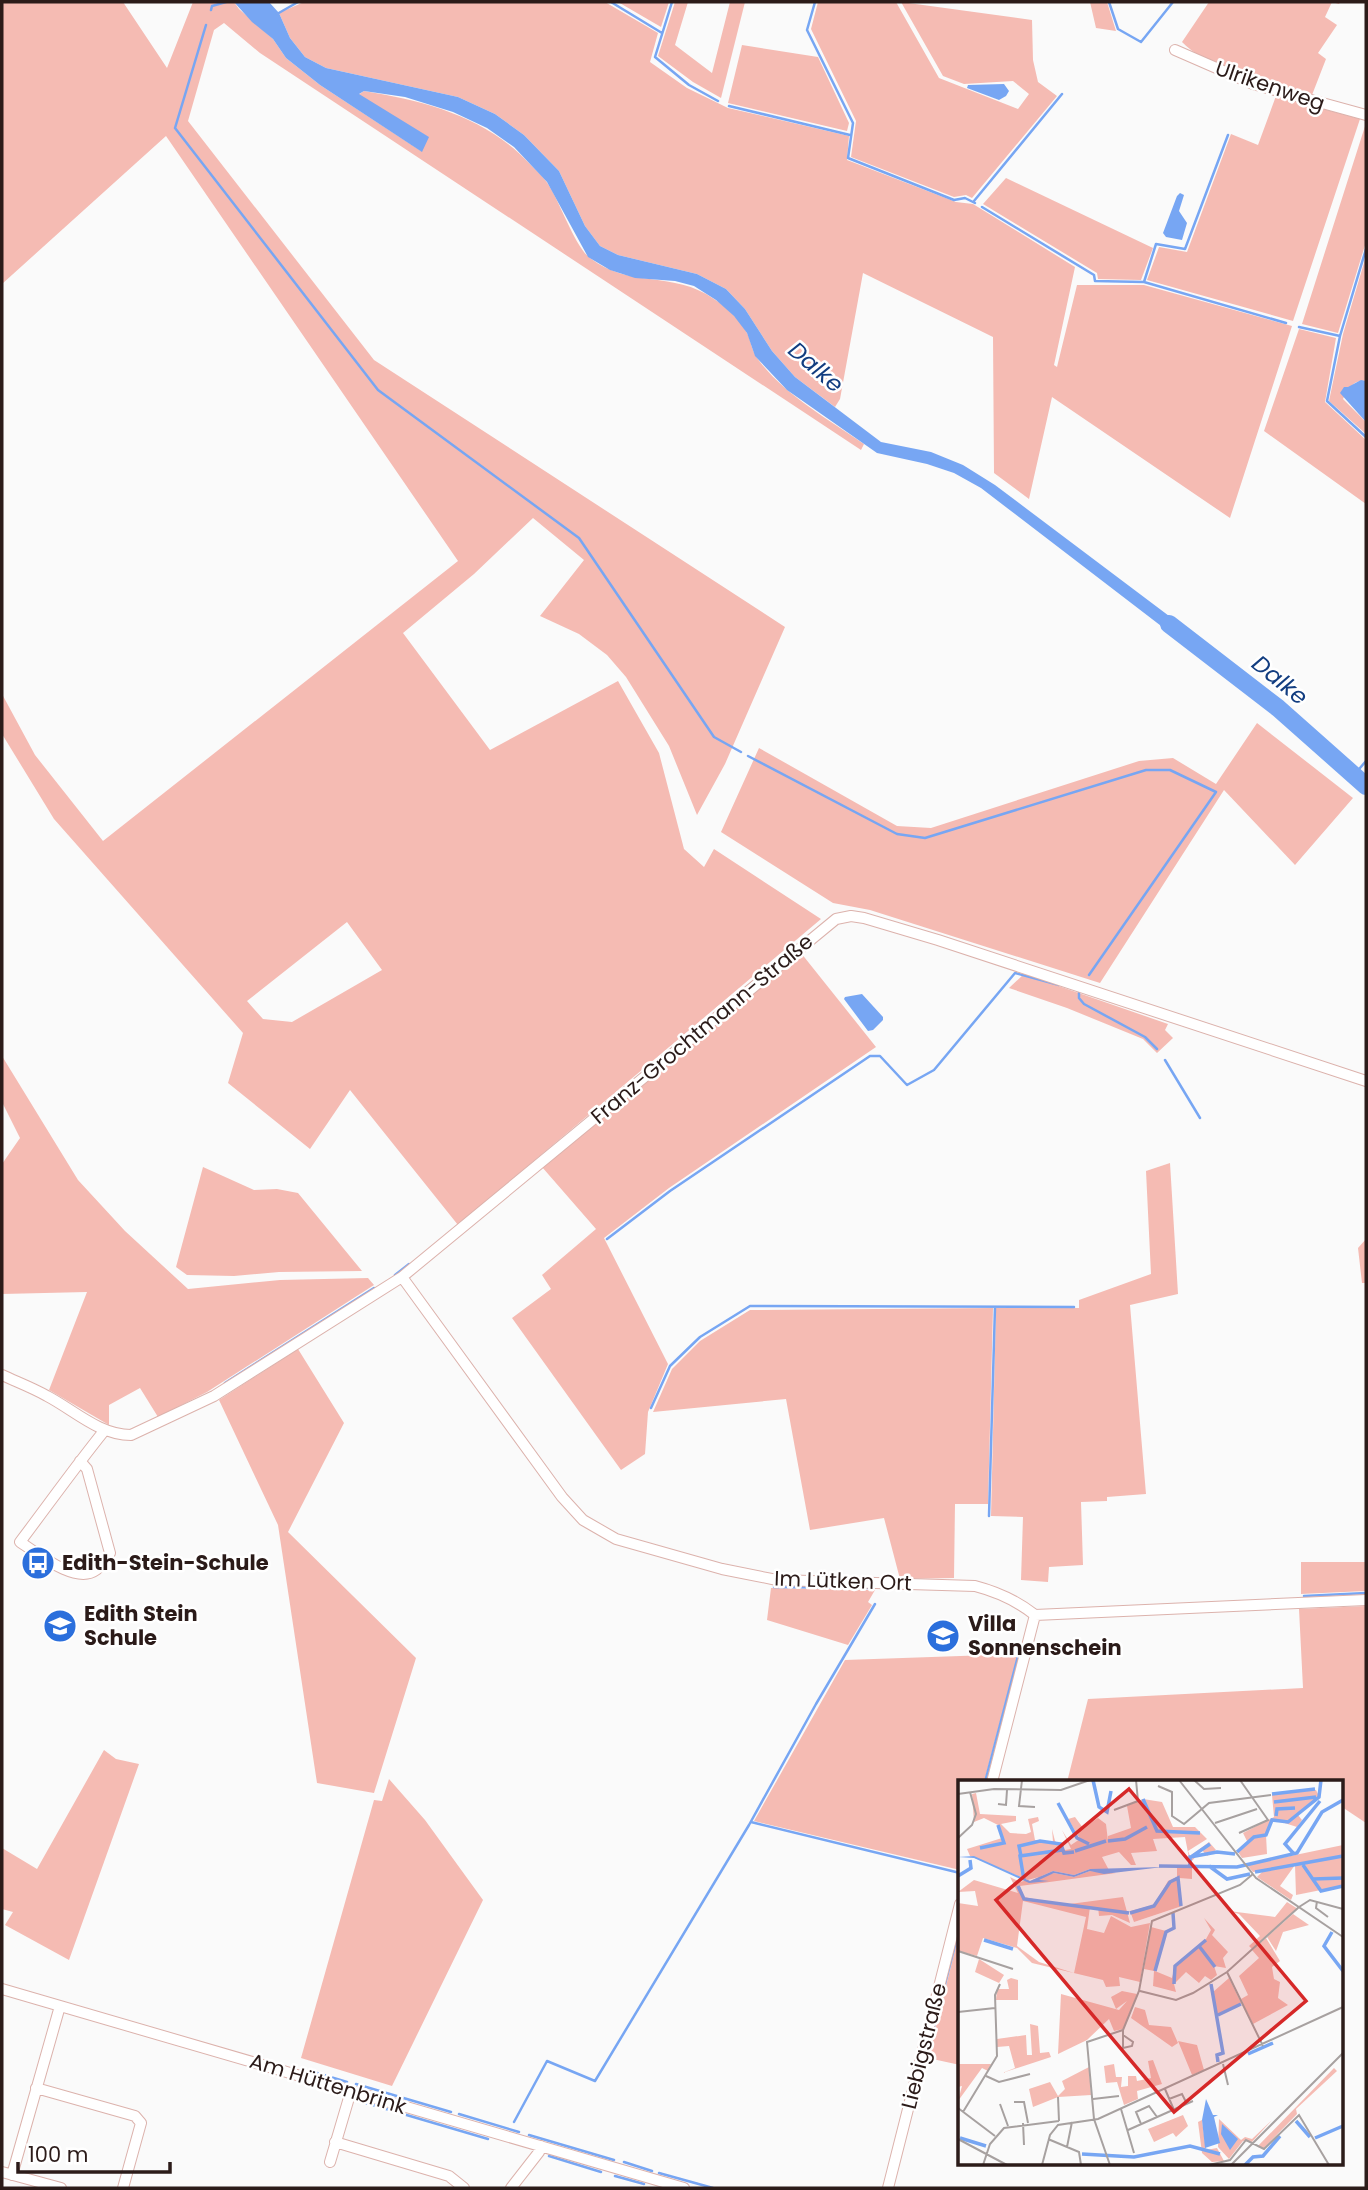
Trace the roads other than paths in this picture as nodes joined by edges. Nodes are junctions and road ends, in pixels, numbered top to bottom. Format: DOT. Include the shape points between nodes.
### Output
graph roads {
  1 [pos="1175,50"];
  2 [pos="1366,116"];
  3 [pos="1366,1081"];
  4 [pos="402,1277"];
  5 [pos="2,1375"];
  6 [pos="104,1431"];
  7 [pos="80,1461"];
  8 [pos="1366,1600"];
  9 [pos="1035,1615"];
  10 [pos="993,1780"];
  11 [pos="958,1912"];
  12 [pos="2,1989"];
  13 [pos="60,2006"];
  14 [pos="36,2088"];
  15 [pos="351,2091"];
  16 [pos="335,2142"];
  17 [pos="541,2146"];
  18 [pos="330,2162"];
  19 [pos="7,2173"];
  20 [pos="652,2184"];
  21 [pos="61,2188"];
  22 [pos="122,2188"];
  23 [pos="464,2188"];
  24 [pos="511,2188"];
  25 [pos="684,2188"];
  26 [pos="888,2188"];
  1 -- 2 [label="street, Ulrikenweg" via="1253,84"];
  3 -- 4 [label="street, Franz-Grochtmann-Straße" via="889,925 851,916 836,919"];
  4 -- 6 [label="street, Franz-Grochtmann-Straße" via="214,1396 131,1435"];
  4 -- 9 [label="street, Im Lütken Ort" via="562,1497 600,1532 777,1580 975,1586 998,1592"];
  5 -- 6 [label="street" via="45,1394"];
  6 -- 7 [label="street"];
  7 -- 7 [label="street" via="20,1542 79,1575 95,1570 110,1553 87,1469"];
  8 -- 9 [label="street"];
  9 -- 10 [label="street"];
  11 -- 26 [label="street, Liebigstraße"];
  12 -- 13 [label="street, Am Hüttenbrink"];
  13 -- 14 [label="street"];
  13 -- 15 [label="street, Am Hüttenbrink"];
  14 -- 19 [label="street"];
  14 -- 22 [label="street" via="135,2116 141,2123"];
  15 -- 16 [label="street"];
  15 -- 17 [label="street, Am Hüttenbrink"];
  16 -- 18 [label="street"];
  16 -- 23 [label="street" via="449,2176"];
  17 -- 20 [label="street, Am Hüttenbrink"];
  17 -- 24 [label="street"];
  19 -- 21 [label="street"];
  20 -- 25 [label="street, Am Hüttenbrink"];
}
